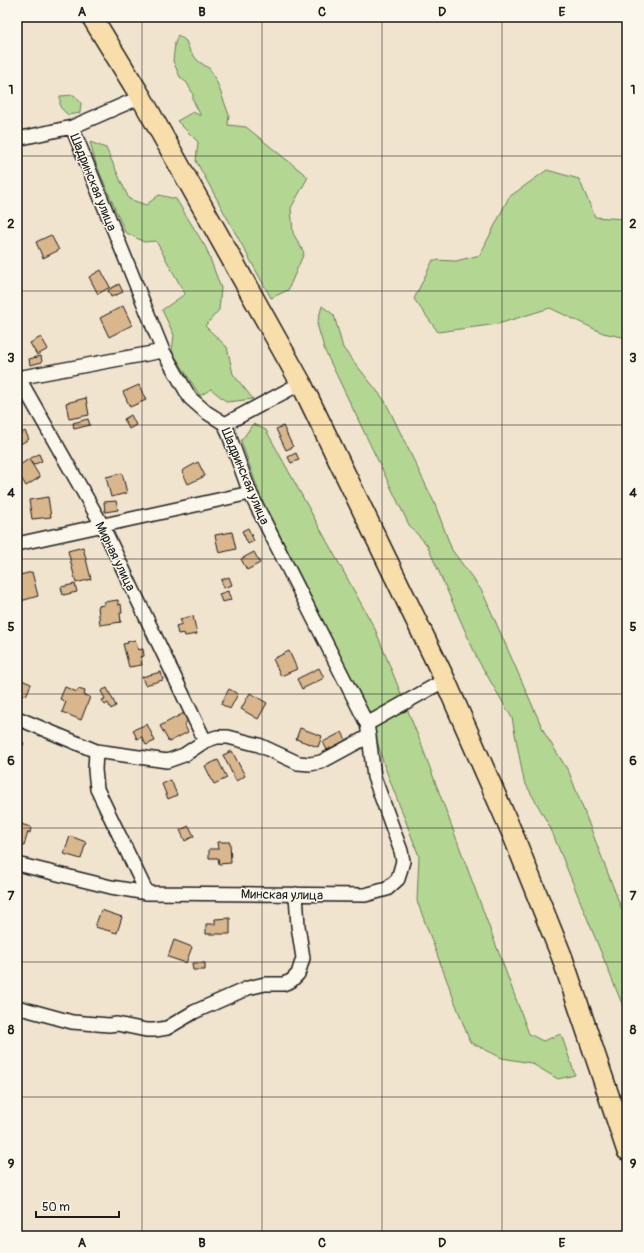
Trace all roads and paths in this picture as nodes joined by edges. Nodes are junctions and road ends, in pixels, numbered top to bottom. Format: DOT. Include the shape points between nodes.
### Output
graph roads {
  1 [pos="92,17"];
  2 [pos="142,97"];
  3 [pos="72,127"];
  4 [pos="17,139"];
  5 [pos="163,351"];
  6 [pos="18,377"];
  7 [pos="301,383"];
  8 [pos="225,424"];
  9 [pos="250,493"];
  10 [pos="102,525"];
  11 [pos="17,544"];
  12 [pos="445,680"];
  13 [pos="17,718"];
  14 [pos="368,730"];
  15 [pos="205,741"];
  16 [pos="96,751"];
  17 [pos="17,864"];
  18 [pos="147,893"];
  19 [pos="296,894"];
  20 [pos="17,1007"];
  21 [pos="627,1150"];
  1 -- 2 [label="main road"];
  2 -- 3 [label="street"];
  2 -- 7 [label="main road"];
  3 -- 4 [label="street"];
  3 -- 5 [label="street, Шадринская улица"];
  5 -- 6 [label="street"];
  5 -- 8 [label="street, Шадринская улица" via="190,398"];
  6 -- 10 [label="street, Мирная улица"];
  7 -- 8 [label="street"];
  7 -- 12 [label="main road"];
  8 -- 9 [label="street, Шадринская улица"];
  9 -- 10 [label="street"];
  9 -- 14 [label="street, Шадринская улица"];
  10 -- 11 [label="street"];
  10 -- 15 [label="street, Мирная улица"];
  12 -- 14 [label="street"];
  12 -- 21 [label="main road" via="513,835 562,956"];
  13 -- 16 [label="street"];
  14 -- 15 [label="street" via="322,762 310,764 298,764 259,745 228,737"];
  14 -- 19 [label="street, Минская улица" via="374,777 401,851 403,861 398,879 387,889 365,895"];
  15 -- 16 [label="street" via="184,755 167,761"];
  16 -- 18 [label="street" via="97,789"];
  17 -- 18 [label="street, Минская улица"];
  18 -- 19 [label="street, Минская улица"];
  19 -- 20 [label="street" via="303,958 298,974 291,981 248,988 194,1012 168,1028 156,1030 117,1024 72,1022"];
}
